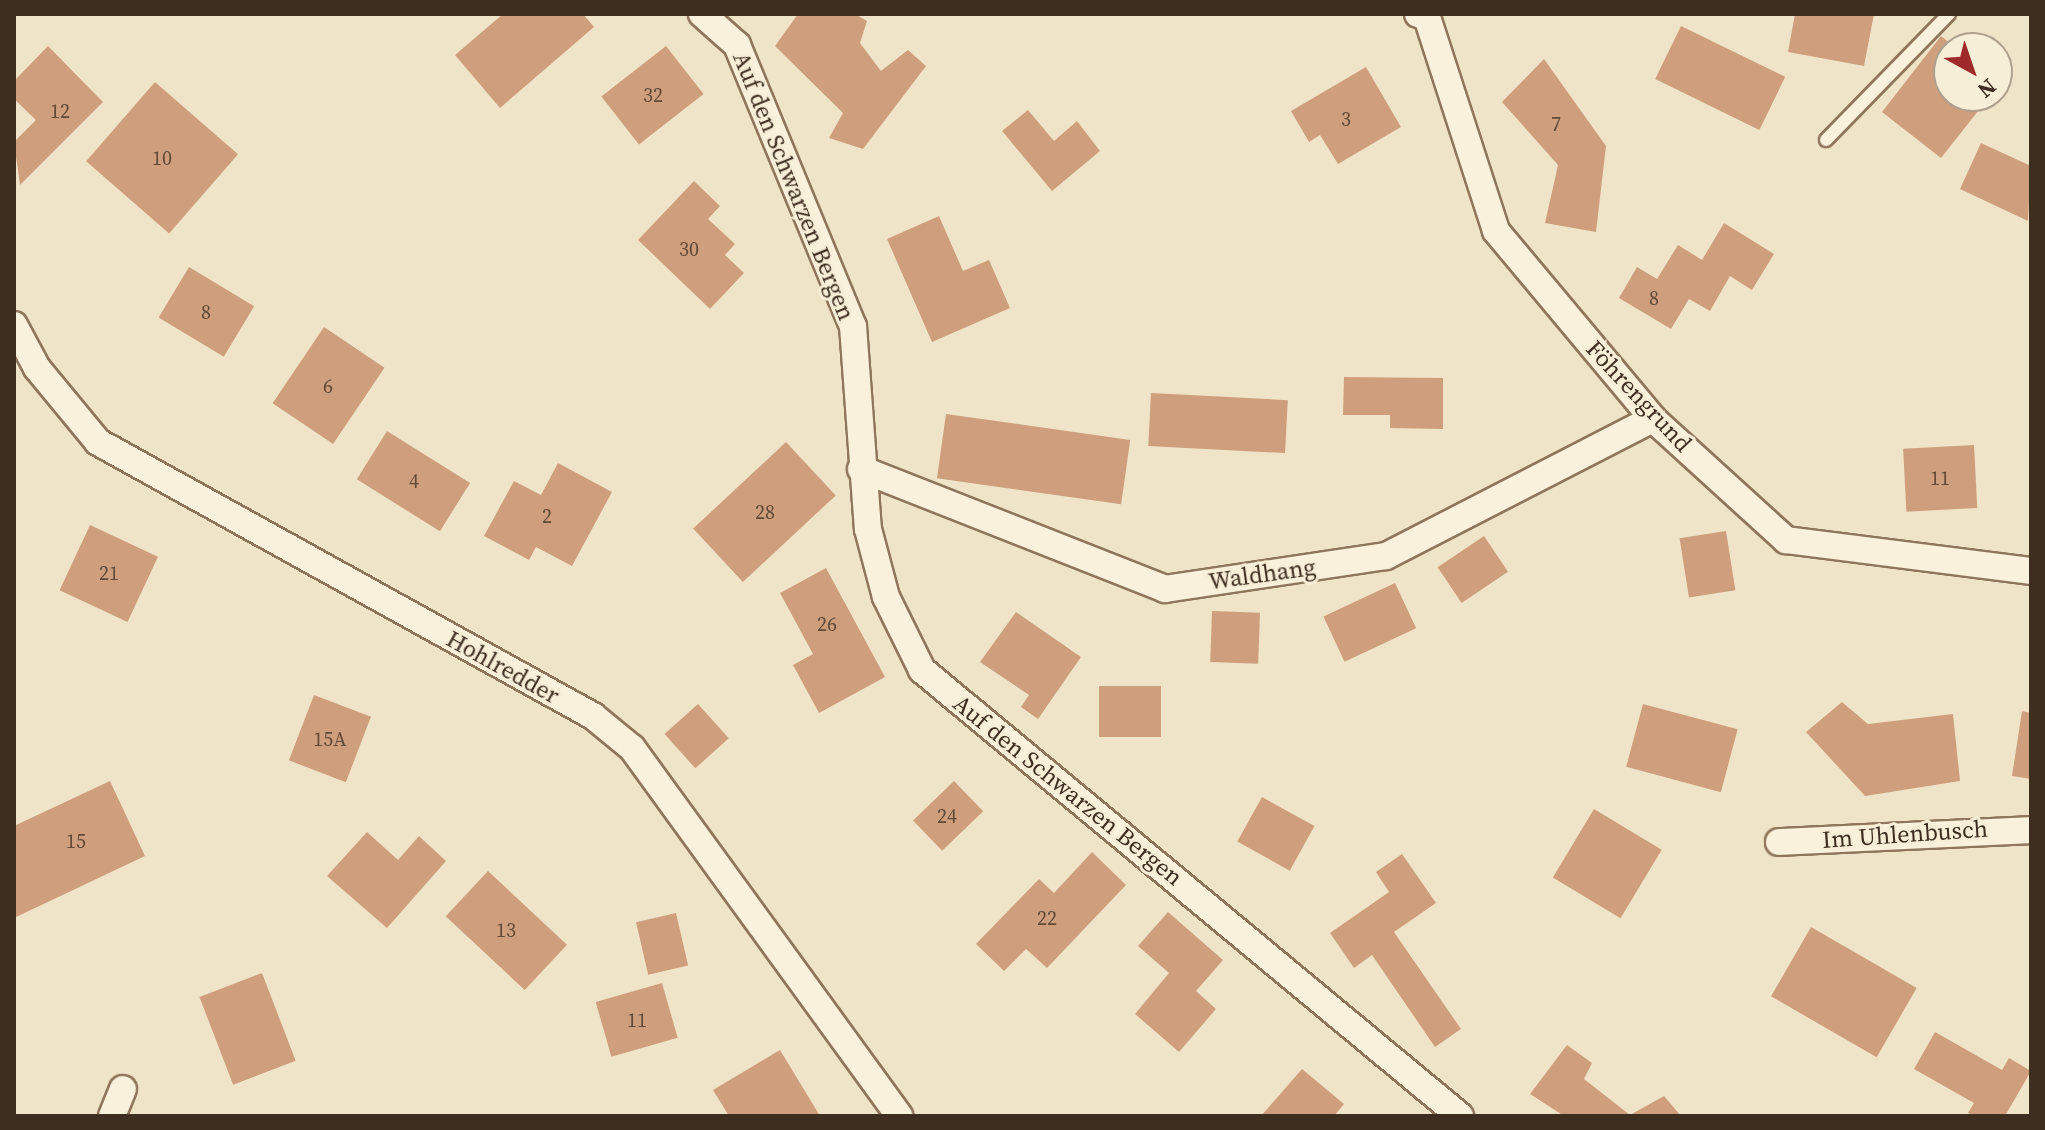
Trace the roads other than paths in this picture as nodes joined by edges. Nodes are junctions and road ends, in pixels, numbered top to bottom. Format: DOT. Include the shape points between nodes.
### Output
graph roads {
  1 [pos="702,14"];
  2 [pos="1418,14"];
  3 [pos="1949,14"];
  4 [pos="1826,140"];
  5 [pos="14,325"];
  6 [pos="1653,419"];
  7 [pos="861,469"];
  8 [pos="2031,571"];
  9 [pos="2031,830"];
  10 [pos="1779,842"];
  11 [pos="123,1089"];
  12 [pos="112,1116"];
  13 [pos="899,1116"];
  14 [pos="1460,1116"];
  1 -- 7 [label="street, Auf den Schwarzen Bergen" via="737,45 853,326"];
  2 -- 6 [label="street, Föhrengrund" via="1427,17 1496,231"];
  3 -- 4 [label="lane"];
  5 -- 13 [label="street, Hohlredder" via="37,368 98,442 593,716 632,748"];
  6 -- 7 [label="street, Waldhang" via="1386,556 1165,589"];
  6 -- 8 [label="street, Föhrengrund" via="1786,540"];
  7 -- 14 [label="street, Auf den Schwarzen Bergen" via="886,597 922,670"];
  9 -- 10 [label="street, Im Uhlenbusch"];
  11 -- 12 [label="street"];
}
